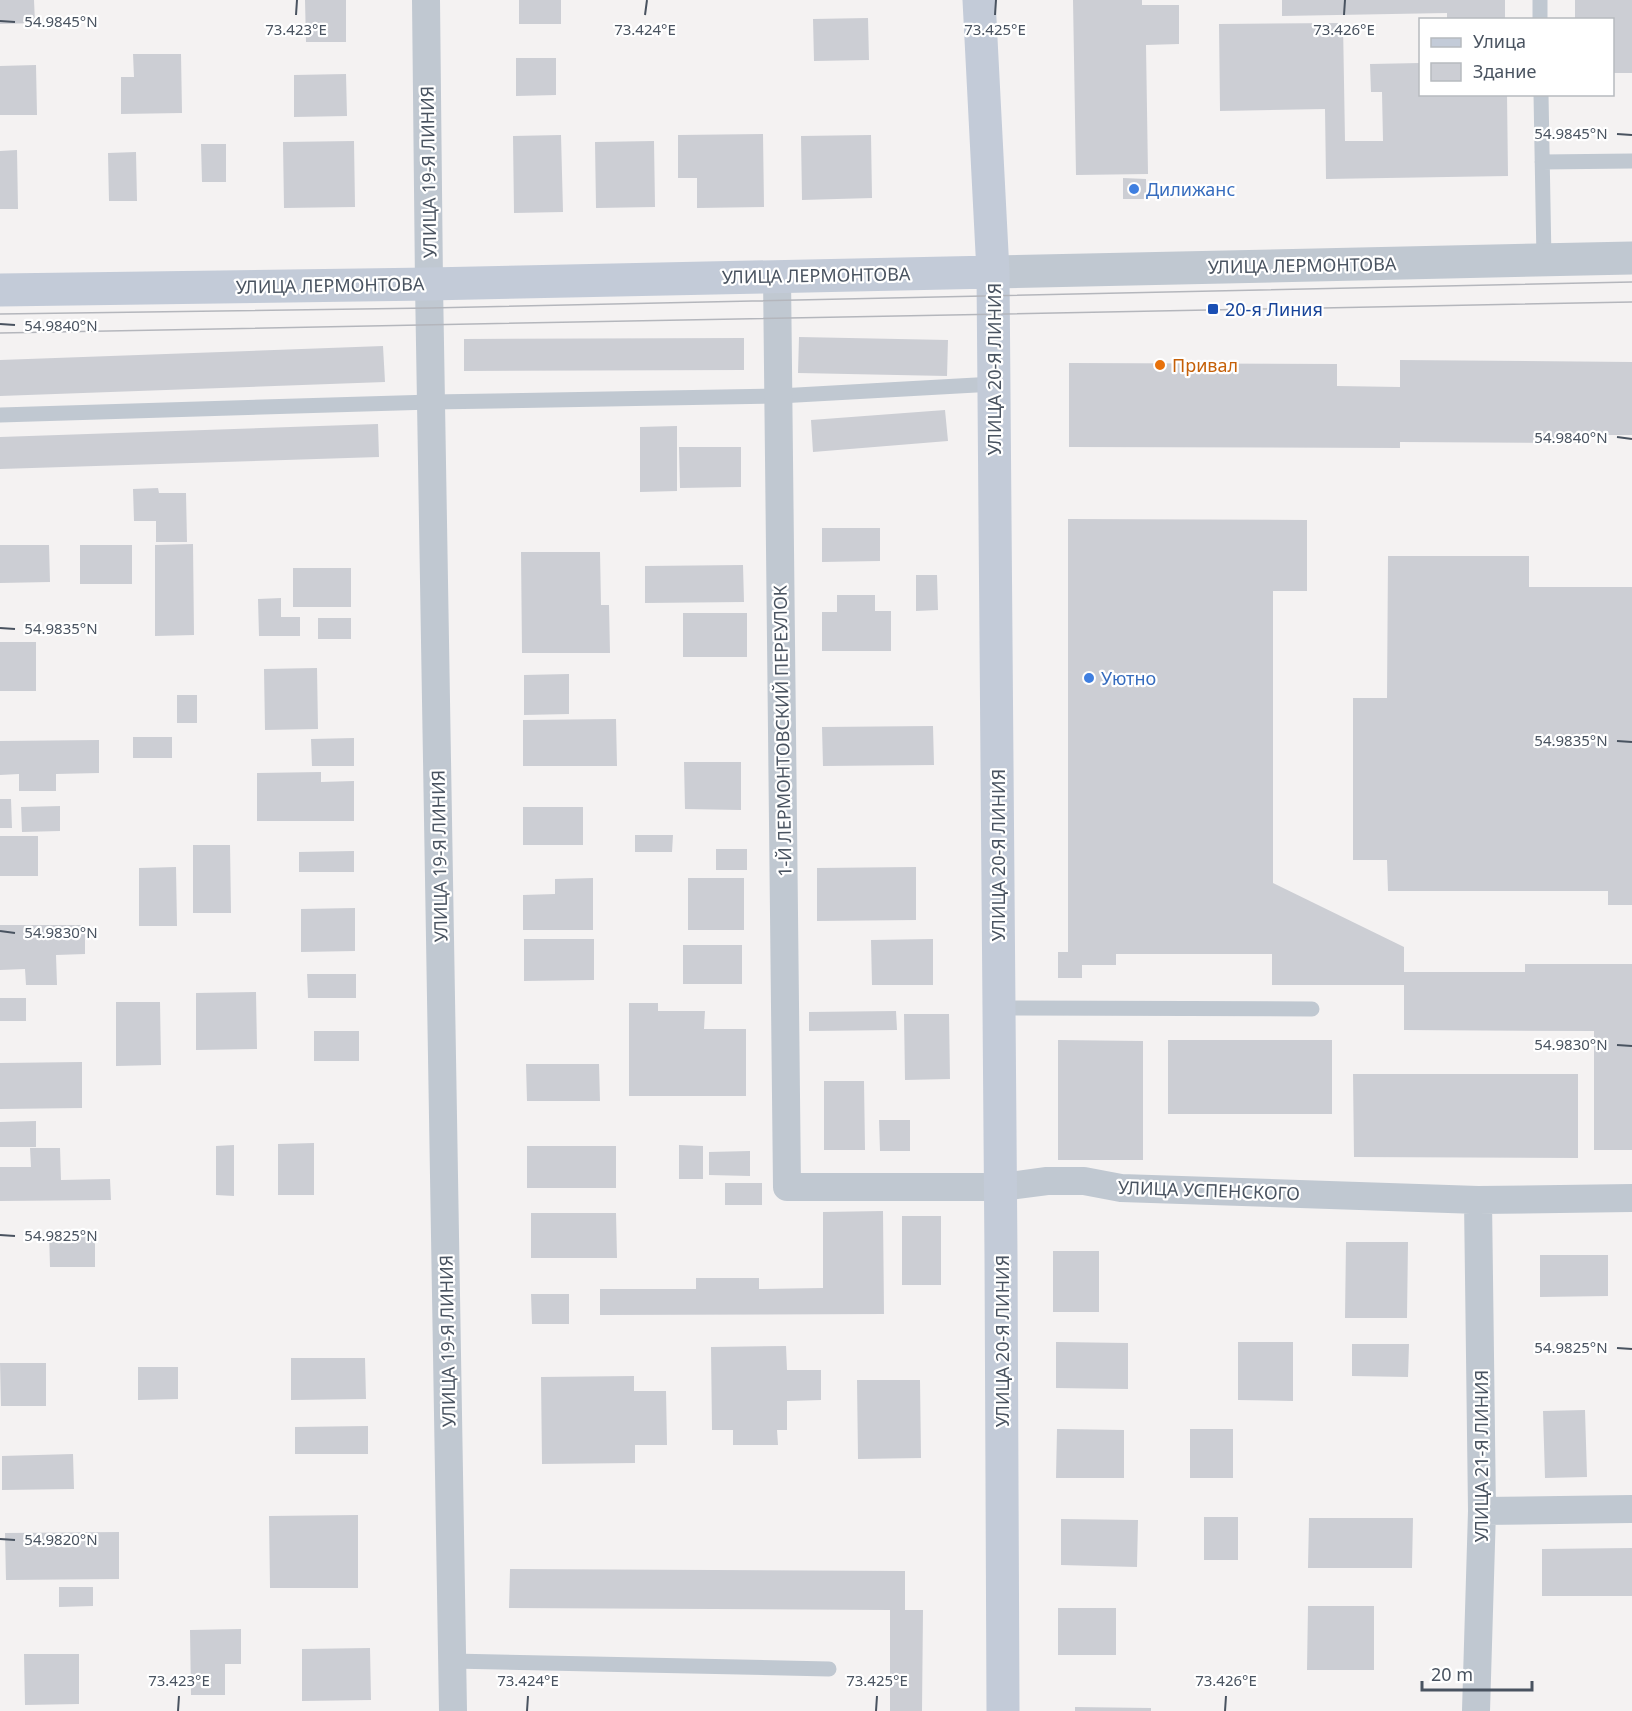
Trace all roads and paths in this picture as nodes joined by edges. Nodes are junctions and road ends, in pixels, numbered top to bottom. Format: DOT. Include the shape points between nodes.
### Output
graph roads {
  1 [pos="426,0"];
  2 [pos="979,0"];
  3 [pos="1539,0"];
  4 [pos="1540,18"];
  5 [pos="1541,96"];
  6 [pos="1632,160"];
  7 [pos="1542,162"];
  8 [pos="1632,258"];
  9 [pos="1544,260"];
  10 [pos="993,272"];
  11 [pos="777,276"];
  12 [pos="429,284"];
  13 [pos="0,290"];
  14 [pos="994,384"];
  15 [pos="779,396"];
  16 [pos="432,402"];
  17 [pos="0,415"];
  18 [pos="999,1008"];
  19 [pos="1312,1009"];
  20 [pos="787,1187"];
  21 [pos="1001,1187"];
  22 [pos="1632,1198"];
  23 [pos="1478,1200"];
  24 [pos="1632,1509"];
  25 [pos="1482,1511"];
  26 [pos="452,1661"];
  27 [pos="829,1669"];
  28 [pos="453,1711"];
  29 [pos="1003,1711"];
  30 [pos="1476,1711"];
  1 -- 12 [label="street, УЛИЦА 19-Я ЛИНИЯ"];
  2 -- 10 [label="main road, УЛИЦА 20-Я ЛИНИЯ"];
  3 -- 4 [label="lane"];
  5 -- 7 [label="lane"];
  6 -- 7 [label="lane"];
  7 -- 9 [label="lane"];
  8 -- 9 [label="street, УЛИЦА ЛЕРМОНТОВА"];
  9 -- 10 [label="street, УЛИЦА ЛЕРМОНТОВА"];
  10 -- 11 [label="main road, УЛИЦА ЛЕРМОНТОВА"];
  10 -- 14 [label="main road, УЛИЦА 20-Я ЛИНИЯ"];
  11 -- 12 [label="main road, УЛИЦА ЛЕРМОНТОВА"];
  11 -- 15 [label="street, 1-Й ЛЕРМОНТОВСКИЙ ПЕРЕУЛОК"];
  12 -- 13 [label="main road, УЛИЦА ЛЕРМОНТОВА"];
  12 -- 16 [label="street, УЛИЦА 19-Я ЛИНИЯ"];
  14 -- 15 [label="lane"];
  14 -- 18 [label="main road, УЛИЦА 20-Я ЛИНИЯ"];
  15 -- 16 [label="lane"];
  15 -- 20 [label="street, 1-Й ЛЕРМОНТОВСКИЙ ПЕРЕУЛОК"];
  16 -- 17 [label="lane"];
  16 -- 26 [label="street, УЛИЦА 19-Я ЛИНИЯ"];
  18 -- 19 [label="lane"];
  18 -- 21 [label="main road, УЛИЦА 20-Я ЛИНИЯ"];
  20 -- 21 [label="street, УЛИЦА УСПЕНСКОГО"];
  21 -- 23 [label="street, УЛИЦА УСПЕНСКОГО" via="1084,1181 1121,1188"];
  21 -- 29 [label="main road, УЛИЦА 20-Я ЛИНИЯ"];
  22 -- 23 [label="street, УЛИЦА УСПЕНСКОГО"];
  23 -- 25 [label="street, УЛИЦА 21-Я ЛИНИЯ"];
  24 -- 25 [label="street"];
  25 -- 30 [label="street, УЛИЦА 21-Я ЛИНИЯ"];
  26 -- 27 [label="lane"];
  26 -- 28 [label="street, УЛИЦА 19-Я ЛИНИЯ"];
}
